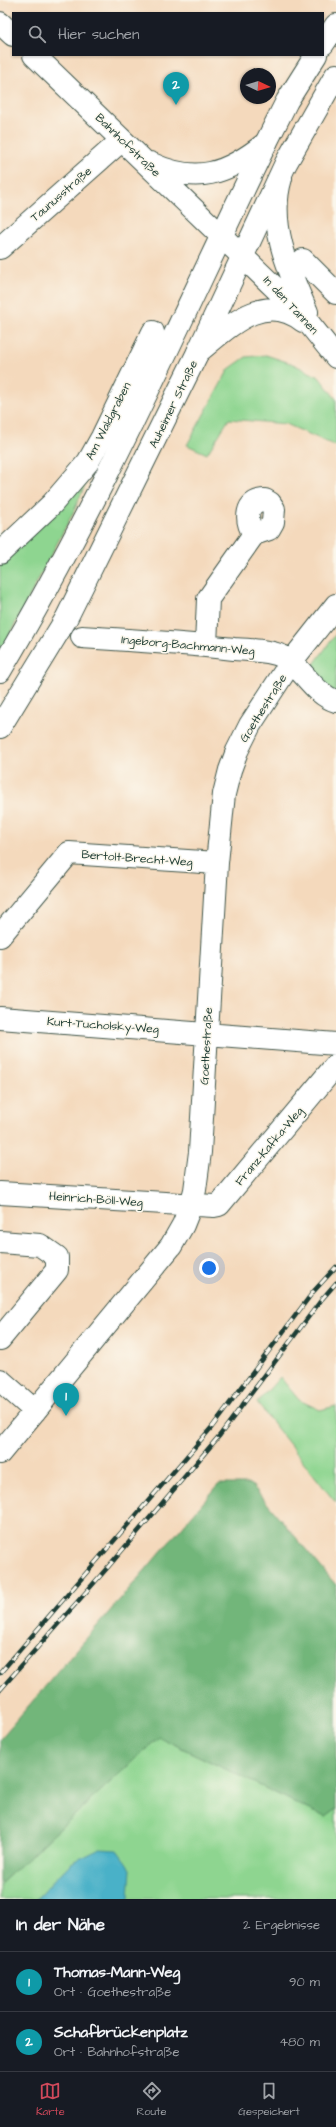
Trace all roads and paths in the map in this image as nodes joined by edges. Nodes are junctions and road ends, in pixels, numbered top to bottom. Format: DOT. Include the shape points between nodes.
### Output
graph roads {
  1 [pos="0,23"];
  2 [pos="336,25"];
  3 [pos="12,34"];
  4 [pos="324,43"];
  5 [pos="35,56"];
  6 [pos="315,56"];
  7 [pos="336,75"];
  8 [pos="122,140"];
  9 [pos="266,143"];
  10 [pos="143,160"];
  11 [pos="286,163"];
  12 [pos="222,234"];
  13 [pos="0,248"];
  14 [pos="242,256"];
  15 [pos="303,260"];
  16 [pos="336,293"];
  17 [pos="315,330"];
  18 [pos="153,332"];
  19 [pos="198,352"];
  20 [pos="336,357"];
  21 [pos="254,534"];
  22 [pos="0,553"];
  23 [pos="336,605"];
  24 [pos="82,637"];
  25 [pos="206,645"];
  26 [pos="291,662"];
  27 [pos="0,671"];
  28 [pos="336,701"];
  29 [pos="0,727"];
  30 [pos="217,863"];
  31 [pos="0,936"];
  32 [pos="0,1018"];
  33 [pos="207,1033"];
  34 [pos="336,1044"];
  35 [pos="336,1065"];
  36 [pos="0,1193"];
  37 [pos="191,1205"];
  38 [pos="0,1242"];
  39 [pos="0,1339"];
  40 [pos="0,1380"];
  41 [pos="35,1412"];
  42 [pos="0,1454"];
  1 -- 3 [label="street"];
  2 -- 4 [label="street"];
  5 -- 8 [label="street, Bahnhofstraße"];
  6 -- 9 [label="street" via="287,101"];
  7 -- 11 [label="street, Auheimer Straße"];
  8 -- 10 [label="street, Bahnhofstraße"];
  8 -- 13 [label="street, Taunusstraße"];
  9 -- 10 [label="street" via="236,164 207,175 195,176 174,172"];
  9 -- 12 [label="street"];
  10 -- 12 [label="street, Bahnhofstraße"];
  11 -- 14 [label="street, Auheimer Straße"];
  11 -- 17 [label="street" via="279,185 279,235 284,255"];
  12 -- 14 [label="street, Bahnhofstraße"];
  12 -- 27 [label="street" via="118,451 28,624"];
  14 -- 17 [label="street, In den Tannen"];
  14 -- 19 [label="street, Auheimer Straße"];
  15 -- 16 [label="street"];
  17 -- 19 [label="street" via="290,313 276,309 262,310 237,320"];
  17 -- 20 [label="street, In den Tannen"];
  18 -- 22 [label="street, Am Waldgraben" via="88,462 52,504"];
  19 -- 29 [label="street, Auheimer Straße" via="66,619"];
  21 -- 25 [label="street" via="208,599"];
  23 -- 26 [label="street, Goethestraße"];
  24 -- 25 [label="street, Ingeborg-Bachmann-Weg"];
  25 -- 26 [label="street, Ingeborg-Bachmann-Weg" via="270,652"];
  26 -- 28 [label="street, Ingeborg-Bachmann-Weg" via="320,692"];
  26 -- 30 [label="street, Goethestraße" via="250,725 237,751 224,794"];
  30 -- 31 [label="street, Bertolt-Brecht-Weg" via="69,854"];
  30 -- 33 [label="street, Goethestraße"];
  32 -- 33 [label="street, Kurt-Tucholsky-Weg"];
  33 -- 34 [label="street"];
  33 -- 37 [label="street, Goethestraße" via="200,1152"];
  35 -- 37 [label="street, Franz-Kafka-Weg" via="222,1202 214,1206"];
  36 -- 37 [label="street, Heinrich-Böll-Weg"];
  37 -- 41 [label="street, Goethestraße" via="183,1225 156,1267"];
  38 -- 39 [label="street" via="40,1245 57,1256 57,1270"];
  40 -- 41 [label="street"];
  41 -- 42 [label="street, Goethestraße"];
}
